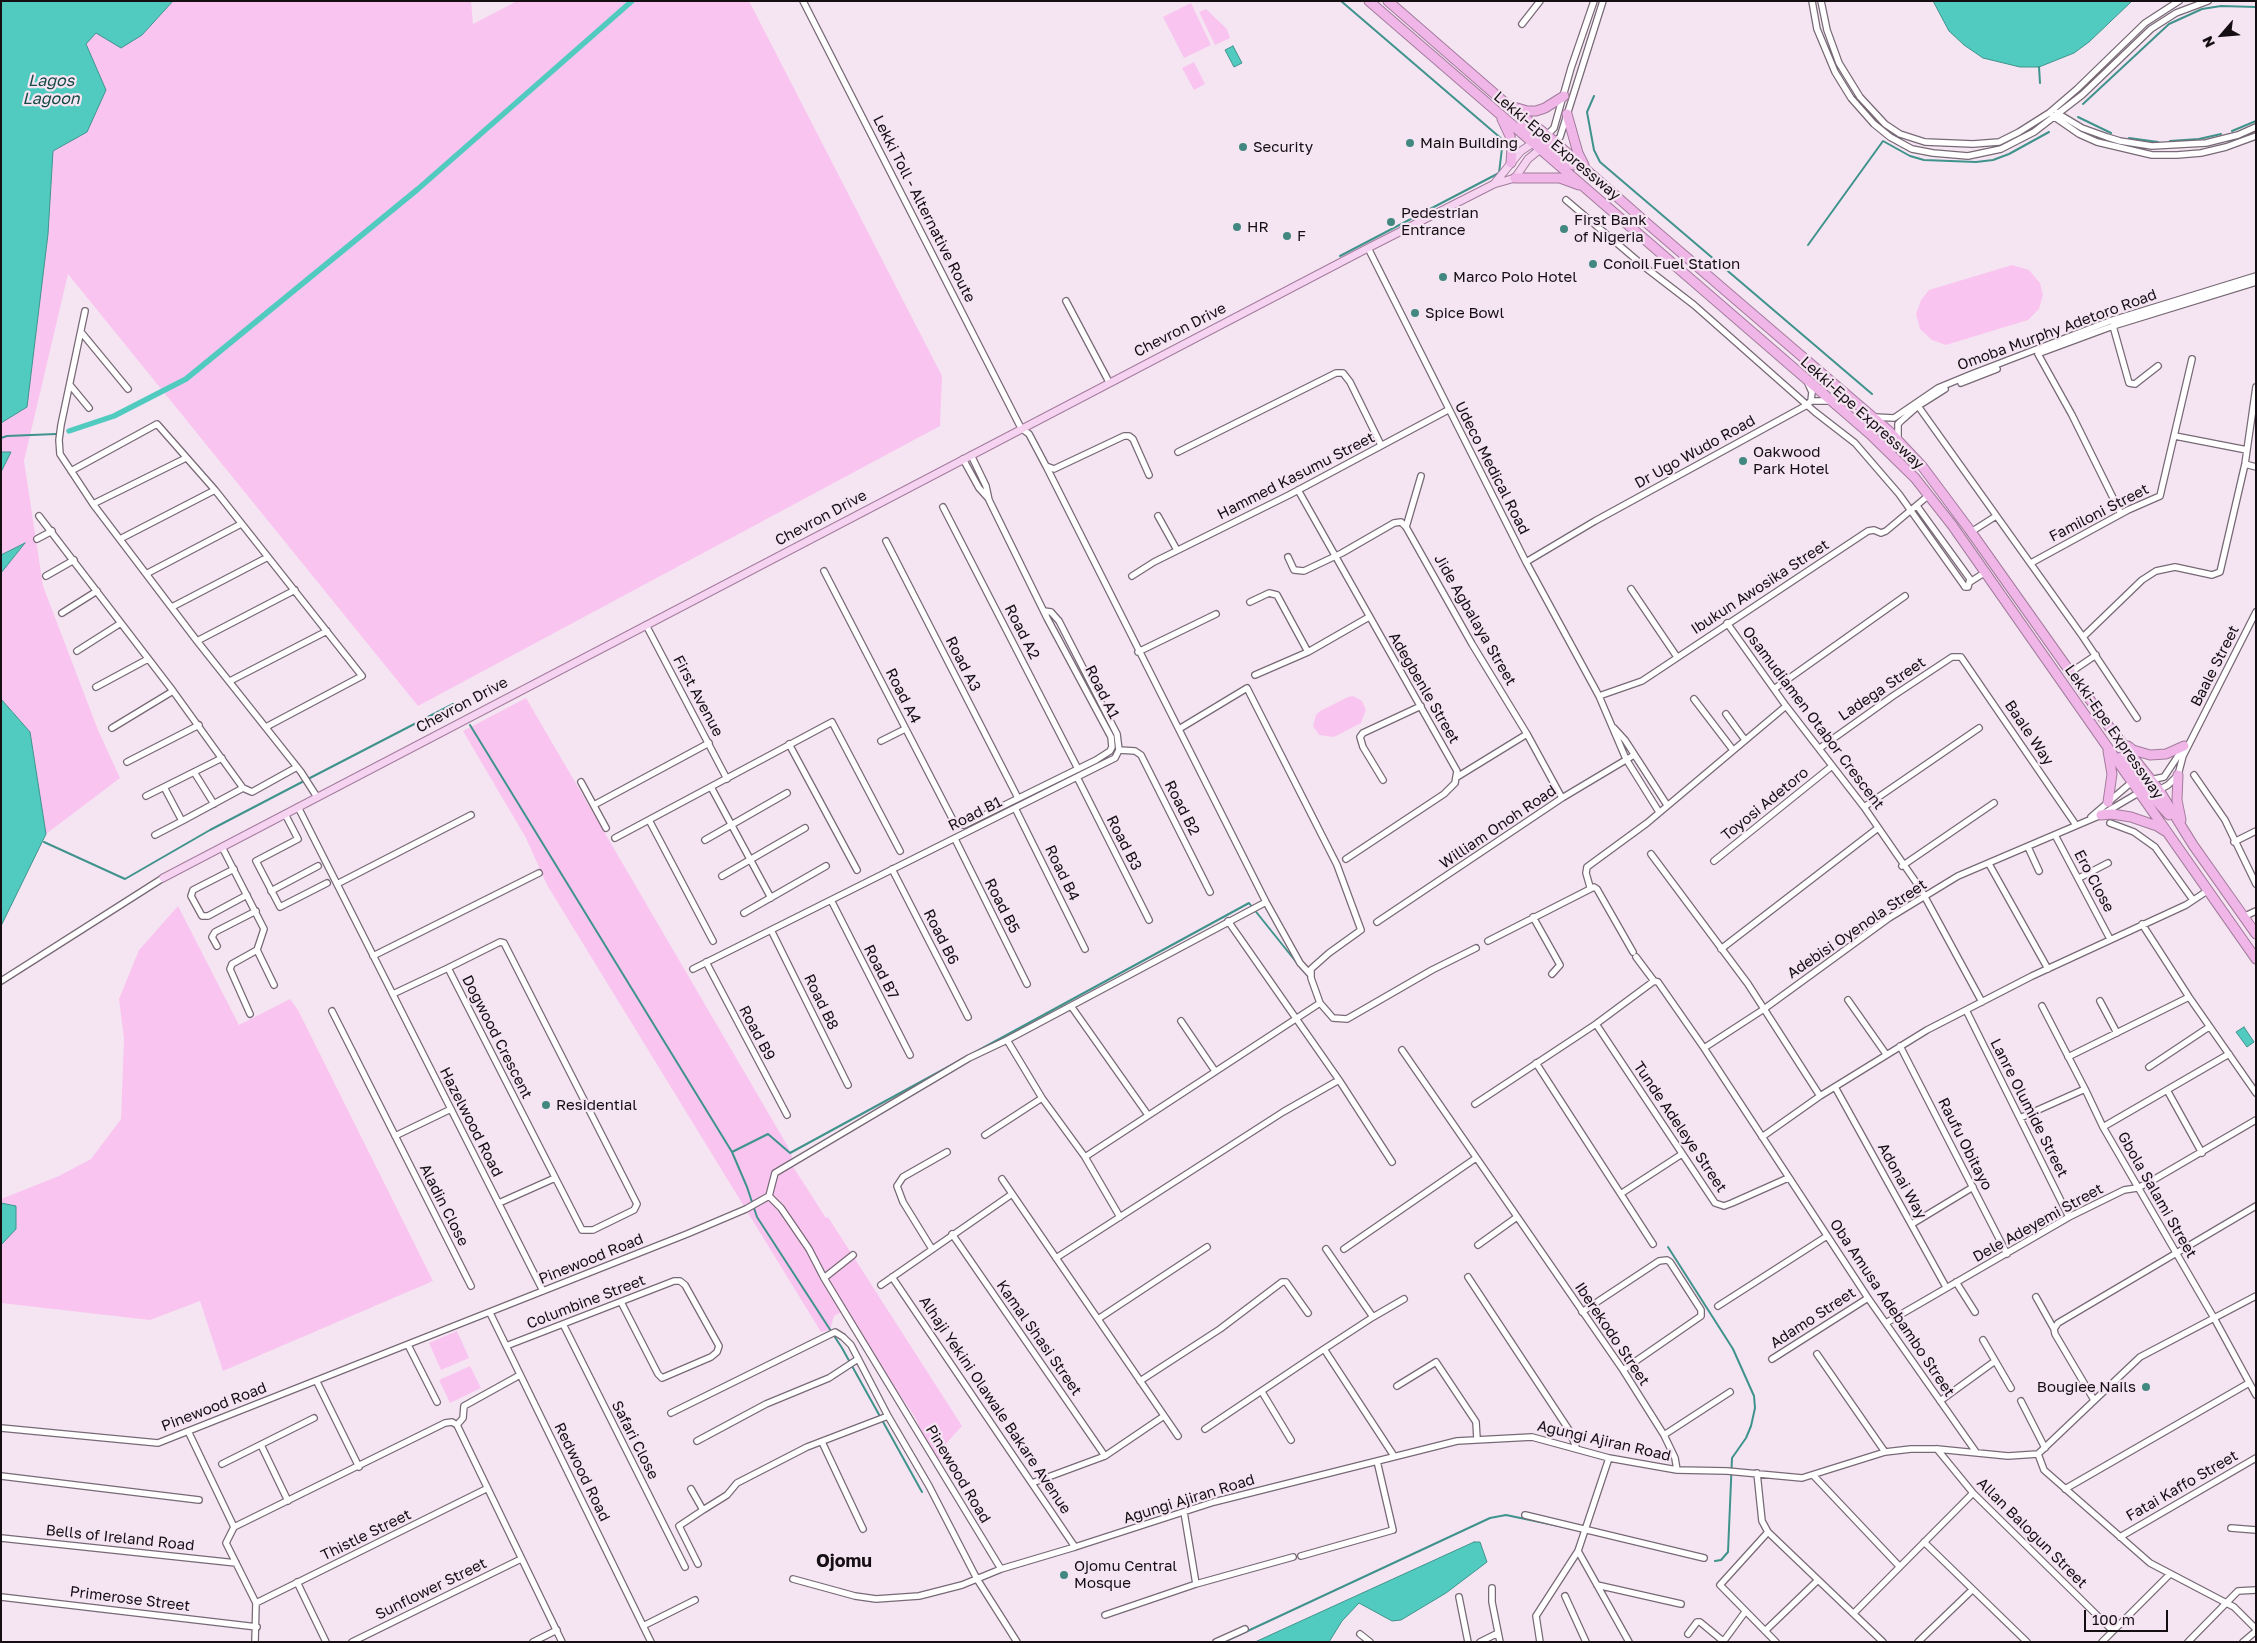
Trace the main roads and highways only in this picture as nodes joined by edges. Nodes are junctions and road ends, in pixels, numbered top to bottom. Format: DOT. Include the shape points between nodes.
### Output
graph roads {
  1 [pos="1369,1"];
  2 [pos="1388,1"];
  3 [pos="1461,81"];
  4 [pos="1564,96"];
  5 [pos="1504,102"];
  6 [pos="1567,114"];
  7 [pos="1499,115"];
  8 [pos="1543,142"];
  9 [pos="1510,163"];
  10 [pos="1588,172"];
  11 [pos="1515,178"];
  12 [pos="1494,184"];
  13 [pos="1588,189"];
  14 [pos="1649,225"];
  15 [pos="2056,675"];
  16 [pos="2110,728"];
  17 [pos="2101,738"];
  18 [pos="2184,746"];
  19 [pos="2178,775"];
  20 [pos="2147,780"];
  21 [pos="2143,792"];
  22 [pos="2108,802"];
  23 [pos="2101,816"];
  24 [pos="2171,835"];
  25 [pos="2193,845"];
  26 [pos="2214,874"];
  27 [pos="163,878"];
  28 [pos="2256,934"];
  29 [pos="2256,959"];
  1 -- 3 [label="highway, Lekki-Epe Expressway"];
  2 -- 5 [label="highway, Lekki-Epe Expressway"];
  3 -- 7 [label="highway, Lekki-Epe Expressway"];
  3 -- 8 [label="highway" via="1470,83"];
  4 -- 5 [label="highway" via="1536,111"];
  5 -- 8 [label="highway, Lekki-Epe Expressway"];
  6 -- 10 [label="highway" via="1578,153"];
  7 -- 8 [label="highway, Lekki-Epe Expressway"];
  7 -- 9 [label="highway" via="1510,136"];
  8 -- 9 [label="main road, Chevron Drive" via="1521,151"];
  8 -- 10 [label="highway, Lekki-Epe Expressway"];
  8 -- 11 [label="main road"];
  8 -- 13 [label="highway, Lekki-Epe Expressway"];
  8 -- 14 [label="highway" via="1634,218"];
  9 -- 12 [label="main road, Chevron Drive"];
  10 -- 14 [label="highway, Lekki-Epe Expressway"];
  11 -- 12 [label="main road, Chevron Drive"];
  11 -- 13 [label="highway" via="1560,178"];
  12 -- 27 [label="main road, Chevron Drive"];
  13 -- 15 [label="highway, Lekki-Epe Expressway" via="1891,454 1929,495"];
  14 -- 16 [label="highway, Lekki-Epe Expressway" via="1898,440 1971,532"];
  15 -- 17 [label="highway, Lekki-Epe Expressway"];
  15 -- 20 [label="highway" via="2070,686 2135,775"];
  16 -- 18 [label="highway" via="2123,743 2141,753 2166,754"];
  16 -- 20 [label="highway, Lekki-Epe Expressway"];
  17 -- 21 [label="highway, Lekki-Epe Expressway"];
  17 -- 22 [label="highway" via="2112,762"];
  19 -- 25 [label="highway" via="2182,825"];
  20 -- 25 [label="highway, Lekki-Epe Expressway" via="2159,790"];
  21 -- 24 [label="highway, Lekki-Epe Expressway"];
  21 -- 26 [label="highway" via="2164,809 2205,868"];
  23 -- 24 [label="highway" via="2132,817"];
  24 -- 29 [label="highway, Lekki-Epe Expressway"];
  25 -- 26 [label="highway, Lekki-Epe Expressway"];
  26 -- 28 [label="highway, Lekki-Epe Expressway"];
}
